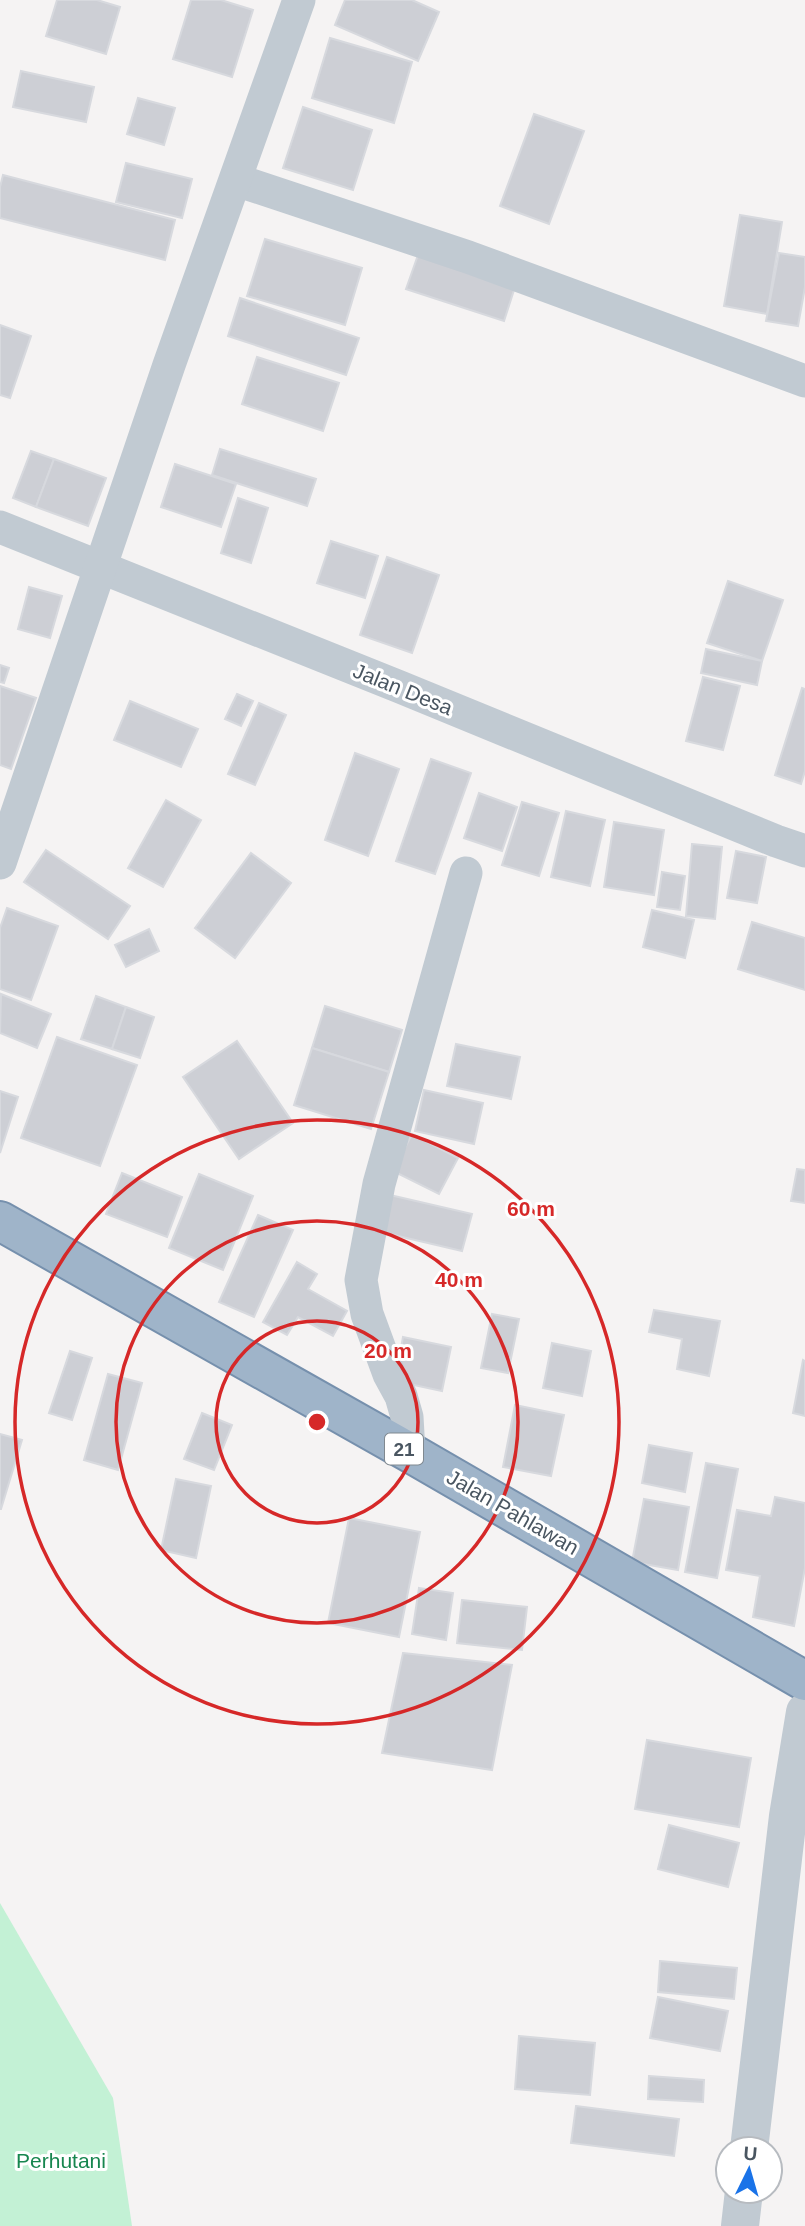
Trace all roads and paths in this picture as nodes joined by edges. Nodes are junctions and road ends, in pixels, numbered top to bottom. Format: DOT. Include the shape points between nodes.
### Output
graph roads {
  1 [pos="299,0"];
  2 [pos="236,180"];
  3 [pos="805,381"];
  4 [pos="0,527"];
  5 [pos="100,568"];
  6 [pos="805,851"];
  7 [pos="0,863"];
  8 [pos="466,873"];
  9 [pos="0,1221"];
  10 [pos="408,1452"];
  11 [pos="805,1681"];
  12 [pos="805,1713"];
  13 [pos="751,2135"];
  14 [pos="742,2205"];
  15 [pos="740,2226"];
  1 -- 2 [label="street"];
  2 -- 3 [label="street" via="468,257"];
  2 -- 5 [label="street"];
  4 -- 5 [label="street, Jalan Desa"];
  5 -- 6 [label="street, Jalan Desa"];
  5 -- 7 [label="street"];
  8 -- 10 [label="street" via="379,1184 361,1280 367,1314 407,1417"];
  9 -- 10 [label="highway, Jalan Pahlawan / 21"];
  10 -- 11 [label="highway, Jalan Pahlawan / 21"];
  12 -- 13 [label="street" via="788,1816"];
  14 -- 15 [label="street"];
}
